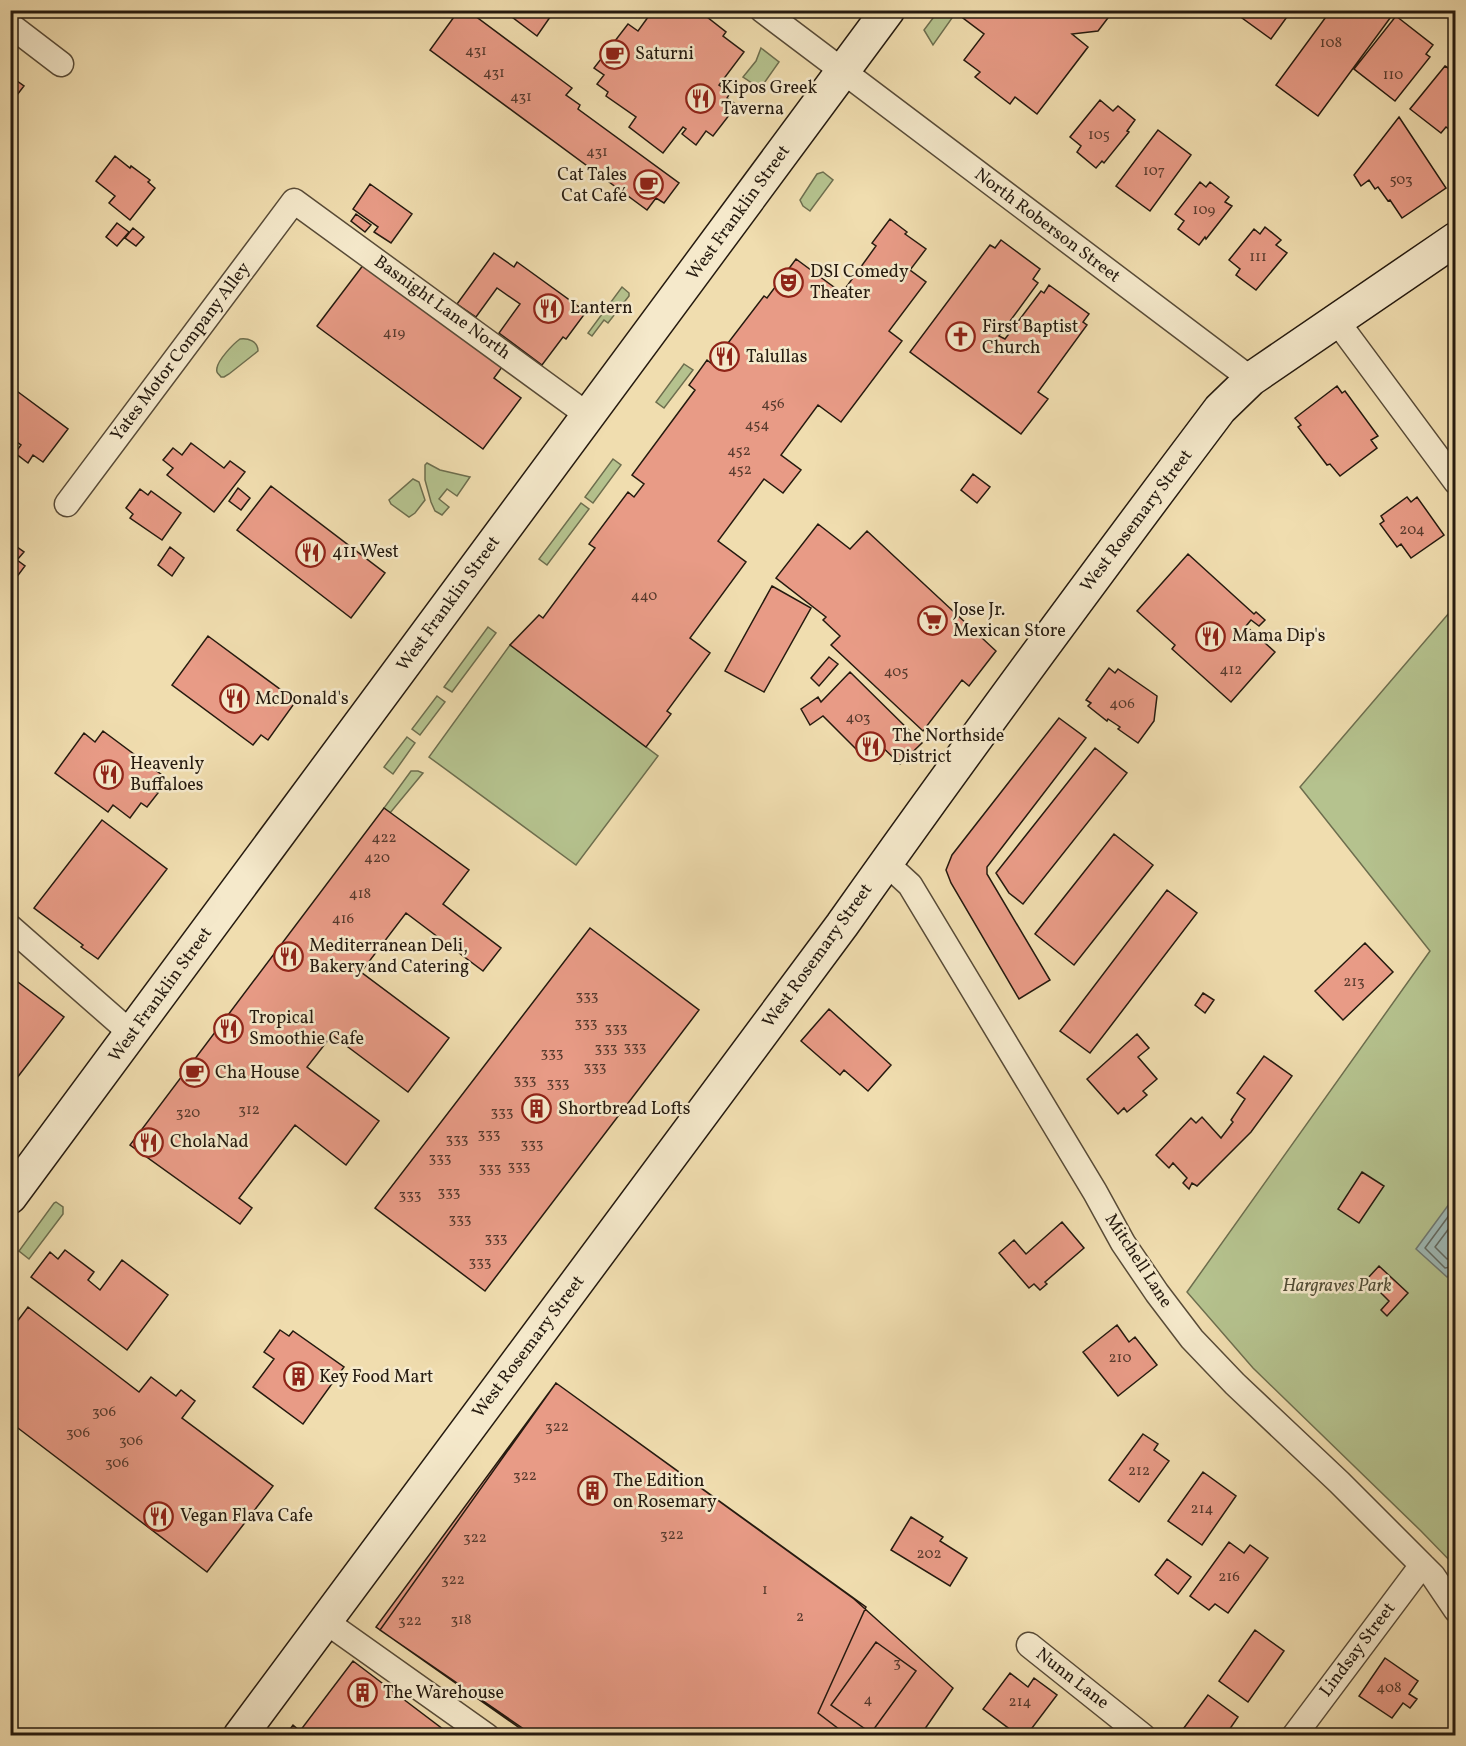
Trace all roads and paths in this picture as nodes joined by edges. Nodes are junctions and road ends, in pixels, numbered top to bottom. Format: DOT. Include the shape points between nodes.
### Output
graph roads {
  1 [pos="762,10"];
  2 [pos="888,10"];
  3 [pos="10,25"];
  4 [pos="61,64"];
  5 [pos="843,71"];
  6 [pos="294,201"];
  7 [pos="1455,239"];
  8 [pos="1336,320"];
  9 [pos="1251,379"];
  10 [pos="589,416"];
  11 [pos="1455,482"];
  12 [pos="67,504"];
  13 [pos="886,863"];
  14 [pos="10,927"];
  15 [pos="132,1034"];
  16 [pos="10,1197"];
  17 [pos="1422,1565"];
  18 [pos="1455,1610"];
  19 [pos="325,1621"];
  20 [pos="1029,1645"];
  21 [pos="240,1736"];
  22 [pos="487,1736"];
  23 [pos="1143,1736"];
  24 [pos="1294,1736"];
  1 -- 5 [label="street, North Roberson Street"];
  2 -- 5 [label="street, West Franklin Street"];
  3 -- 4 [label="street"];
  5 -- 9 [label="street, North Roberson Street"];
  5 -- 10 [label="street, West Franklin Street"];
  6 -- 10 [label="street, Basnight Lane North"];
  6 -- 12 [label="street, Yates Motor Company Alley"];
  7 -- 8 [label="street, West Rosemary Street"];
  8 -- 9 [label="street, West Rosemary Street"];
  8 -- 11 [label="street"];
  9 -- 13 [label="street, West Rosemary Street" via="1214,416"];
  10 -- 15 [label="street, West Franklin Street"];
  13 -- 17 [label="street, Mitchell Lane" via="910,885 1123,1244 1185,1330 1235,1384"];
  13 -- 19 [label="street, West Rosemary Street"];
  14 -- 15 [label="street"];
  15 -- 16 [label="street, West Franklin Street"];
  17 -- 18 [label="street, Mitchell Lane"];
  17 -- 24 [label="street, Lindsay Street"];
  19 -- 21 [label="street, West Rosemary Street"];
  19 -- 22 [label="street"];
  20 -- 23 [label="street, Nunn Lane"];
}
